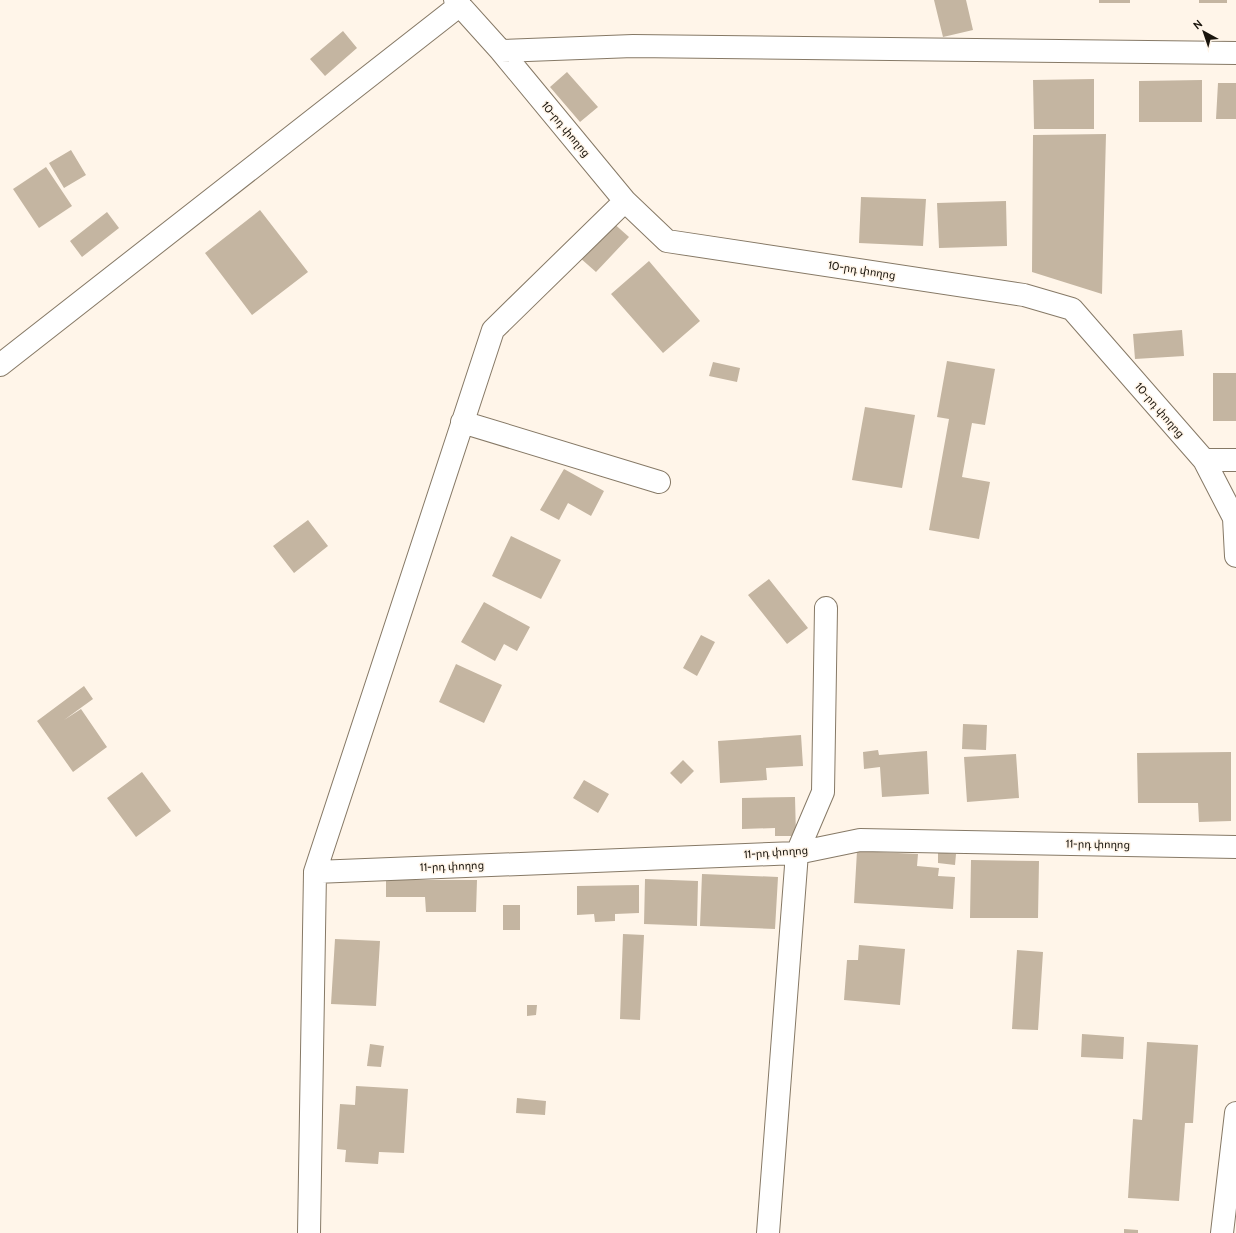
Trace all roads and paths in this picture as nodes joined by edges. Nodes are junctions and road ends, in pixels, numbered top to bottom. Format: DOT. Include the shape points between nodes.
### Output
graph roads {
  1 [pos="458,3"];
  2 [pos="501,52"];
  3 [pos="1236,54"];
  4 [pos="626,201"];
  5 [pos="0,365"];
  6 [pos="462,422"];
  7 [pos="1204,460"];
  8 [pos="1236,460"];
  9 [pos="659,482"];
  10 [pos="1236,556"];
  11 [pos="826,608"];
  12 [pos="1236,847"];
  13 [pos="797,853"];
  14 [pos="315,872"];
  15 [pos="1236,1113"];
  16 [pos="309,1233"];
  17 [pos="768,1233"];
  18 [pos="1222,1233"];
  1 -- 2 [label="street, 10-րդ փողոց"];
  1 -- 5 [label="street"];
  2 -- 3 [label="street" via="633,46"];
  2 -- 4 [label="street, 10-րդ փողոց"];
  4 -- 6 [label="street" via="493,330"];
  4 -- 7 [label="street, 10-րդ փողոց" via="667,240 1024,295 1072,309"];
  6 -- 9 [label="street"];
  6 -- 14 [label="street"];
  7 -- 8 [label="street"];
  7 -- 10 [label="street, 10-րդ փողոց" via="1234,518"];
  11 -- 13 [label="street" via="823,792"];
  12 -- 13 [label="street, 11-րդ փողոց" via="860,840"];
  13 -- 14 [label="street, 11-րդ փողոց"];
  13 -- 17 [label="street"];
  14 -- 16 [label="street"];
  15 -- 18 [label="street"];
}
